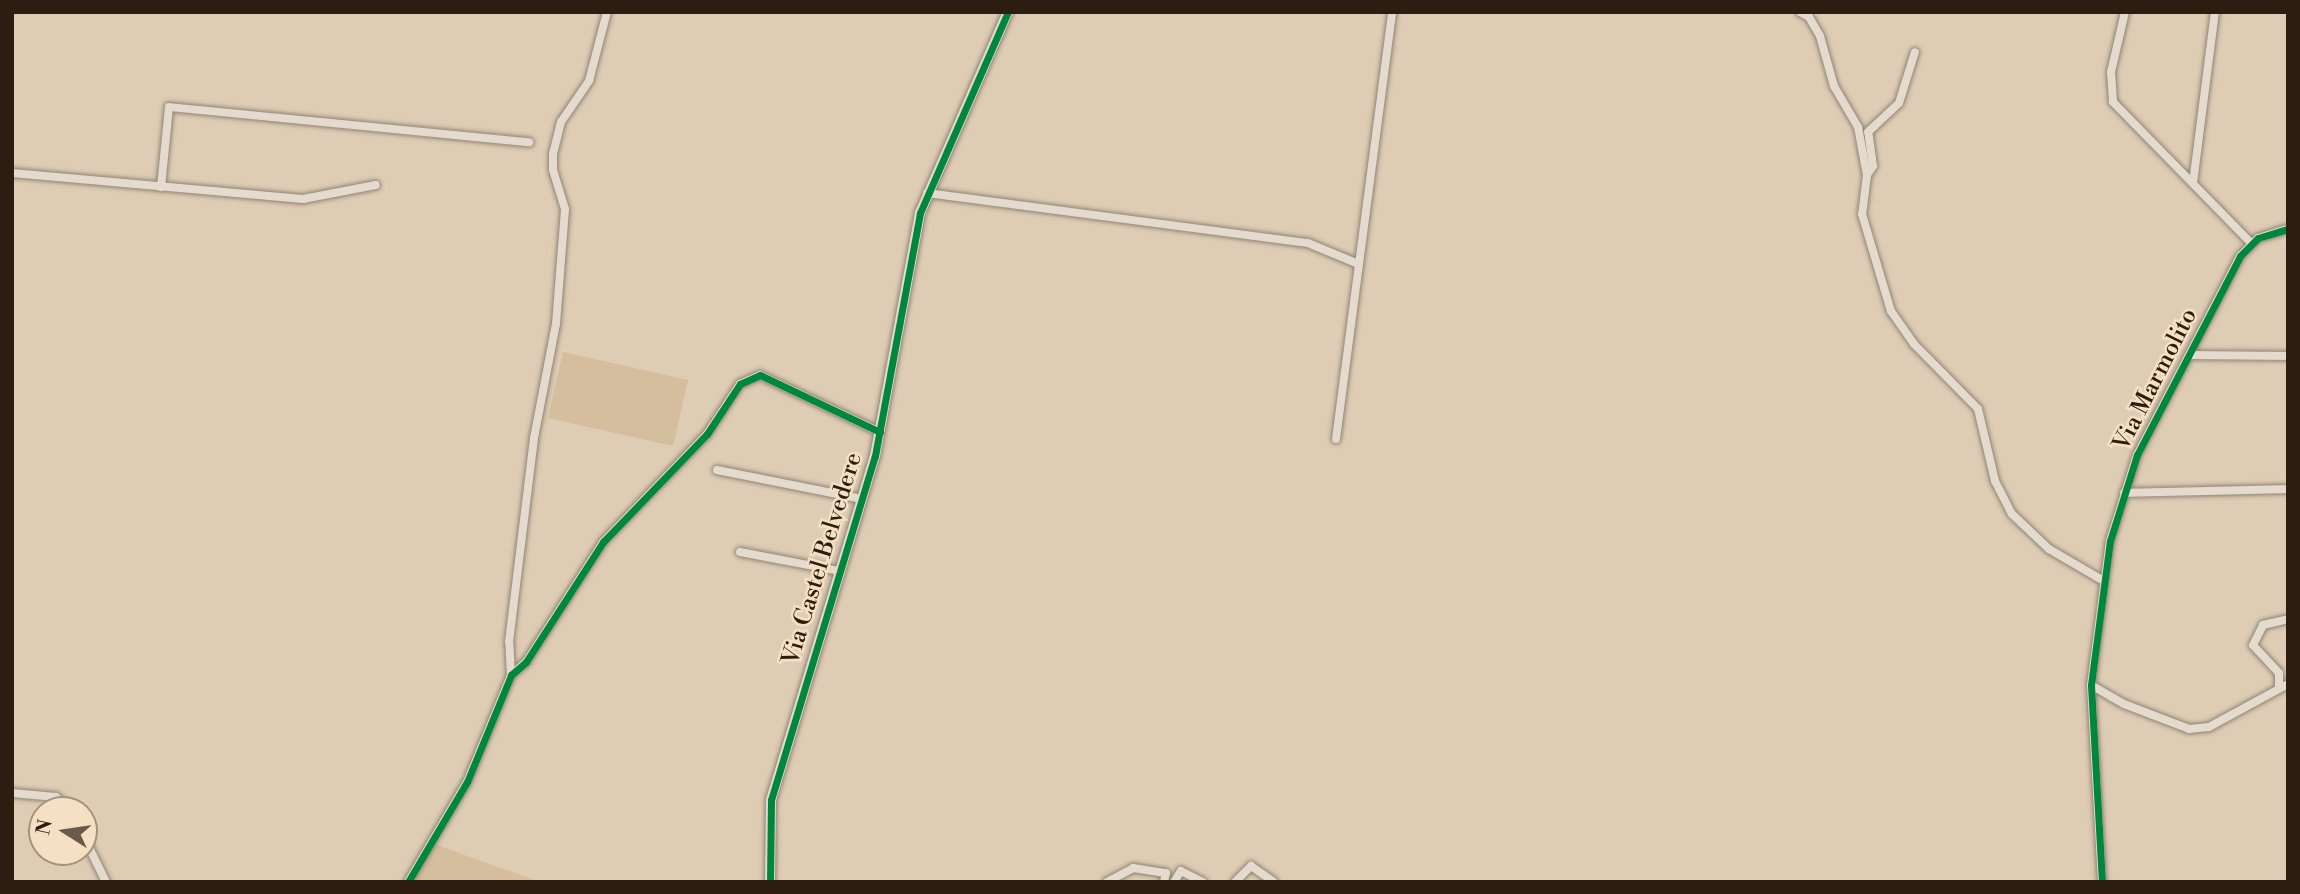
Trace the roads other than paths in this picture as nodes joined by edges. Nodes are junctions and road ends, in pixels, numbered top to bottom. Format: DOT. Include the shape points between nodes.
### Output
graph roads {
  1 [pos="607,12"];
  2 [pos="1008,12"];
  3 [pos="1392,12"];
  4 [pos="1800,12"];
  5 [pos="2125,12"];
  6 [pos="2215,12"];
  7 [pos="1915,52"];
  8 [pos="529,142"];
  9 [pos="12,173"];
  10 [pos="1867,175"];
  11 [pos="2193,183"];
  12 [pos="376,185"];
  13 [pos="161,187"];
  14 [pos="927,193"];
  15 [pos="2288,229"];
  16 [pos="2251,243"];
  17 [pos="1356,263"];
  18 [pos="2192,355"];
  19 [pos="2288,356"];
  20 [pos="880,432"];
  21 [pos="1336,439"];
  22 [pos="717,470"];
  23 [pos="2288,489"];
  24 [pos="2124,493"];
  25 [pos="862,499"];
  26 [pos="740,552"];
  27 [pos="841,572"];
  28 [pos="2102,580"];
  29 [pos="2288,619"];
  30 [pos="511,675"];
  31 [pos="2091,685"];
  32 [pos="2283,685"];
  33 [pos="12,793"];
  34 [pos="45,796"];
  35 [pos="98,865"];
  36 [pos="106,882"];
  37 [pos="408,882"];
  38 [pos="770,882"];
  39 [pos="1107,882"];
  40 [pos="1164,882"];
  41 [pos="1174,882"];
  42 [pos="1203,882"];
  43 [pos="1235,882"];
  44 [pos="1273,882"];
  45 [pos="2102,882"];
  1 -- 30 [label="street" via="589,81 561,122 553,154 565,209 556,324 534,438 509,642"];
  2 -- 14 [label="street, Via Castel Belvedere"];
  3 -- 17 [label="street"];
  4 -- 10 [label="street" via="1810,17 1834,86 1855,120"];
  5 -- 11 [label="street" via="2109,95"];
  6 -- 11 [label="street"];
  7 -- 10 [label="street" via="1899,103 1868,132 1873,166"];
  8 -- 13 [label="street" via="169,107"];
  9 -- 13 [label="street"];
  10 -- 28 [label="street" via="1862,214 1895,318 1978,409 1995,481 2012,514 2049,549"];
  11 -- 16 [label="street"];
  12 -- 13 [label="street" via="303,199"];
  14 -- 17 [label="street" via="1308,243"];
  14 -- 20 [label="street, Via Castel Belvedere" via="914,239"];
  15 -- 16 [label="street"];
  16 -- 18 [label="street, Via Marmolito" via="2240,256"];
  17 -- 21 [label="street"];
  18 -- 19 [label="street"];
  18 -- 24 [label="street, Via Marmolito" via="2145,439"];
  20 -- 25 [label="street, Via Castel Belvedere"];
  20 -- 30 [label="street" via="760,375 750,376 699,444 612,531 526,662"];
  22 -- 25 [label="street"];
  23 -- 24 [label="street"];
  24 -- 28 [label="street, Via Marmolito"];
  25 -- 27 [label="street, Via Castel Belvedere"];
  26 -- 27 [label="street"];
  27 -- 38 [label="street, Via Castel Belvedere" via="771,800"];
  28 -- 31 [label="street, Via Marmolito"];
  29 -- 32 [label="street" via="2263,625 2253,645 2279,673"];
  30 -- 37 [label="street" via="467,782"];
  31 -- 32 [label="street" via="2124,704 2189,729 2209,727"];
  31 -- 45 [label="street, Via Marmolito"];
  33 -- 34 [label="street"];
  35 -- 36 [label="street"];
  39 -- 40 [label="street" via="1133,868 1166,873"];
  41 -- 42 [label="street" via="1181,871"];
  43 -- 44 [label="street" via="1251,866"];
}
